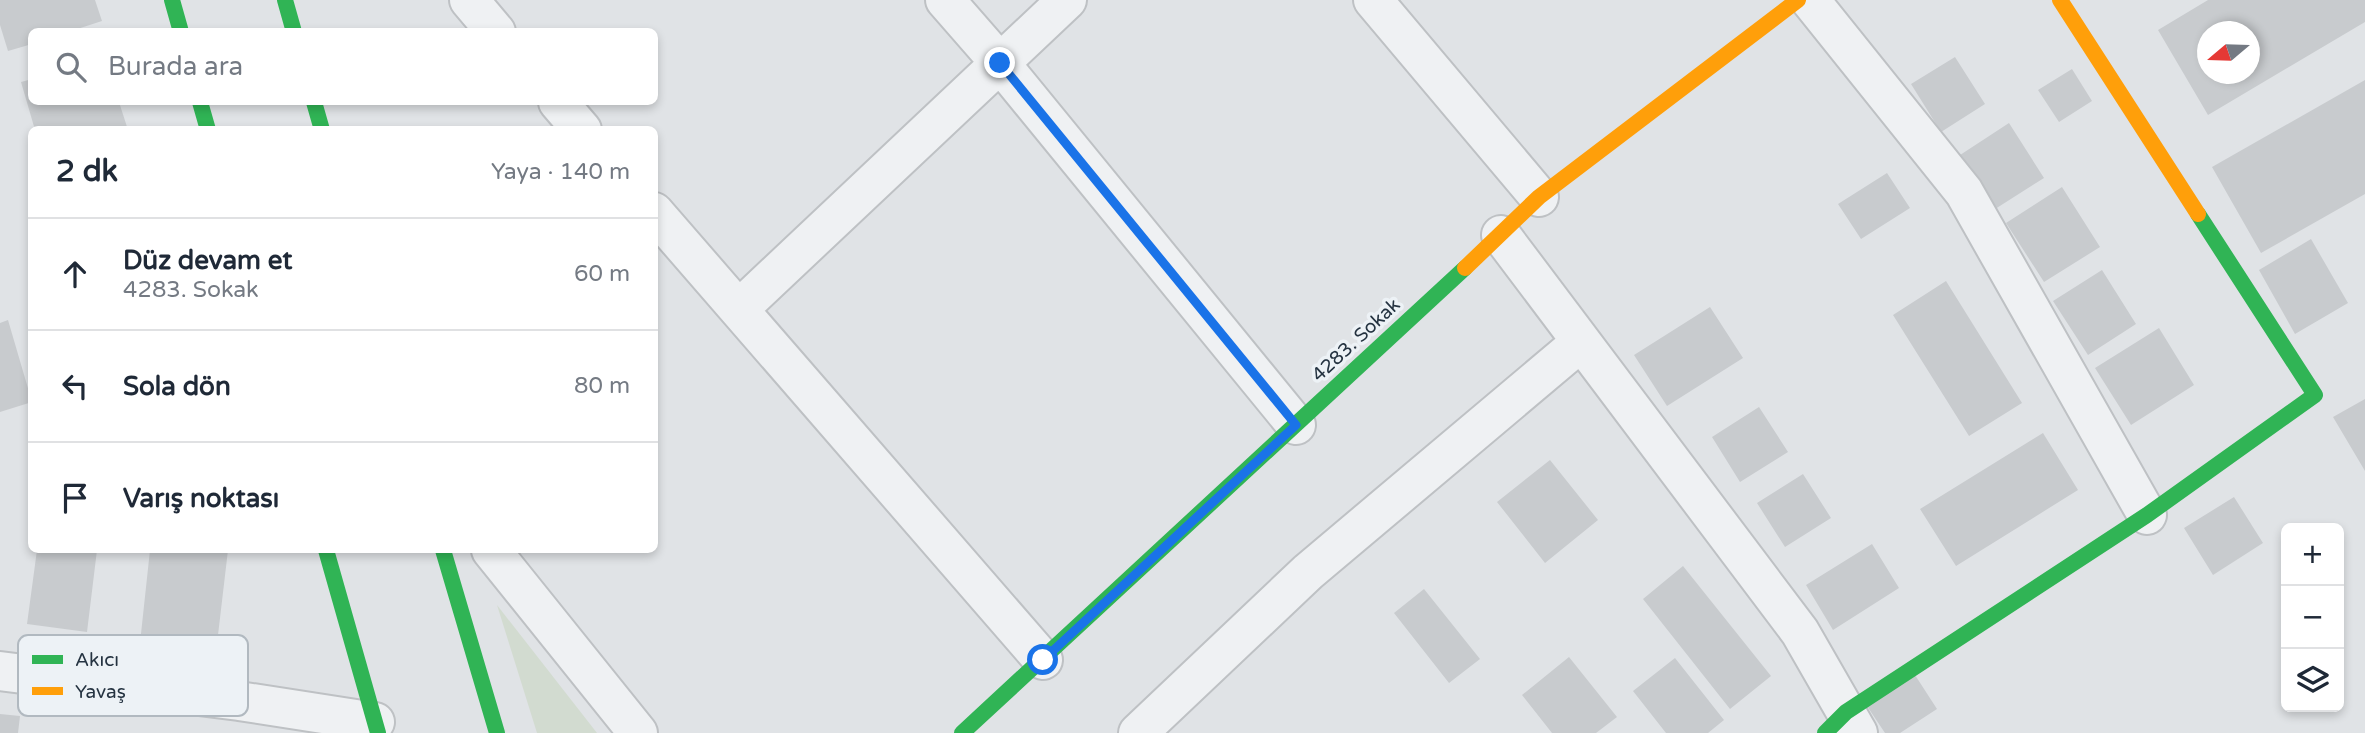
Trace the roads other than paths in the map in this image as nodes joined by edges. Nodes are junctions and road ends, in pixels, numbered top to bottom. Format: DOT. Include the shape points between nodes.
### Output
graph roads {
  1 [pos="172,0"];
  2 [pos="285,0"];
  3 [pos="469,0"];
  4 [pos="945,0"];
  5 [pos="1067,0"];
  6 [pos="1373,0"];
  7 [pos="1797,0"];
  8 [pos="1810,0"];
  9 [pos="2060,0"];
  10 [pos="180,28"];
  11 [pos="293,28"];
  12 [pos="493,28"];
  13 [pos="1000,63"];
  14 [pos="201,105"];
  15 [pos="315,105"];
  16 [pos="561,105"];
  17 [pos="207,126"];
  18 [pos="321,126"];
  19 [pos="579,126"];
  20 [pos="1539,197"];
  21 [pos="658,217"];
  22 [pos="1501,235"];
  23 [pos="739,309"];
  24 [pos="1581,342"];
  25 [pos="1296,425"];
  26 [pos="2147,515"];
  27 [pos="327,553"];
  28 [pos="444,553"];
  29 [pos="493,553"];
  30 [pos="1043,660"];
  31 [pos="0,671"];
  32 [pos="18,674"];
  33 [pos="237,717"];
  34 [pos="1843,726"];
  35 [pos="377,728"];
  36 [pos="497,733"];
  37 [pos="638,733"];
  38 [pos="962,733"];
  39 [pos="1138,733"];
  1 -- 10 [label="street"];
  2 -- 11 [label="street"];
  3 -- 12 [label="street"];
  4 -- 13 [label="street"];
  5 -- 13 [label="street"];
  6 -- 20 [label="street"];
  7 -- 20 [label="street, 4283. Sokak"];
  8 -- 26 [label="street" via="1964,192"];
  9 -- 26 [label="street" via="2315,396"];
  13 -- 23 [label="street"];
  13 -- 25 [label="street"];
  14 -- 17 [label="street"];
  15 -- 18 [label="street"];
  16 -- 19 [label="street"];
  20 -- 22 [label="street, 4283. Sokak"];
  21 -- 23 [label="street"];
  22 -- 24 [label="street"];
  22 -- 25 [label="street, 4283. Sokak"];
  23 -- 30 [label="street"];
  24 -- 34 [label="street" via="1800,632"];
  24 -- 39 [label="street" via="1308,572"];
  25 -- 30 [label="street, 4283. Sokak"];
  26 -- 34 [label="street"];
  27 -- 35 [label="street"];
  28 -- 36 [label="street"];
  29 -- 37 [label="street"];
  30 -- 38 [label="street, 4283. Sokak"];
  31 -- 32 [label="street"];
  33 -- 35 [label="street"];
}
